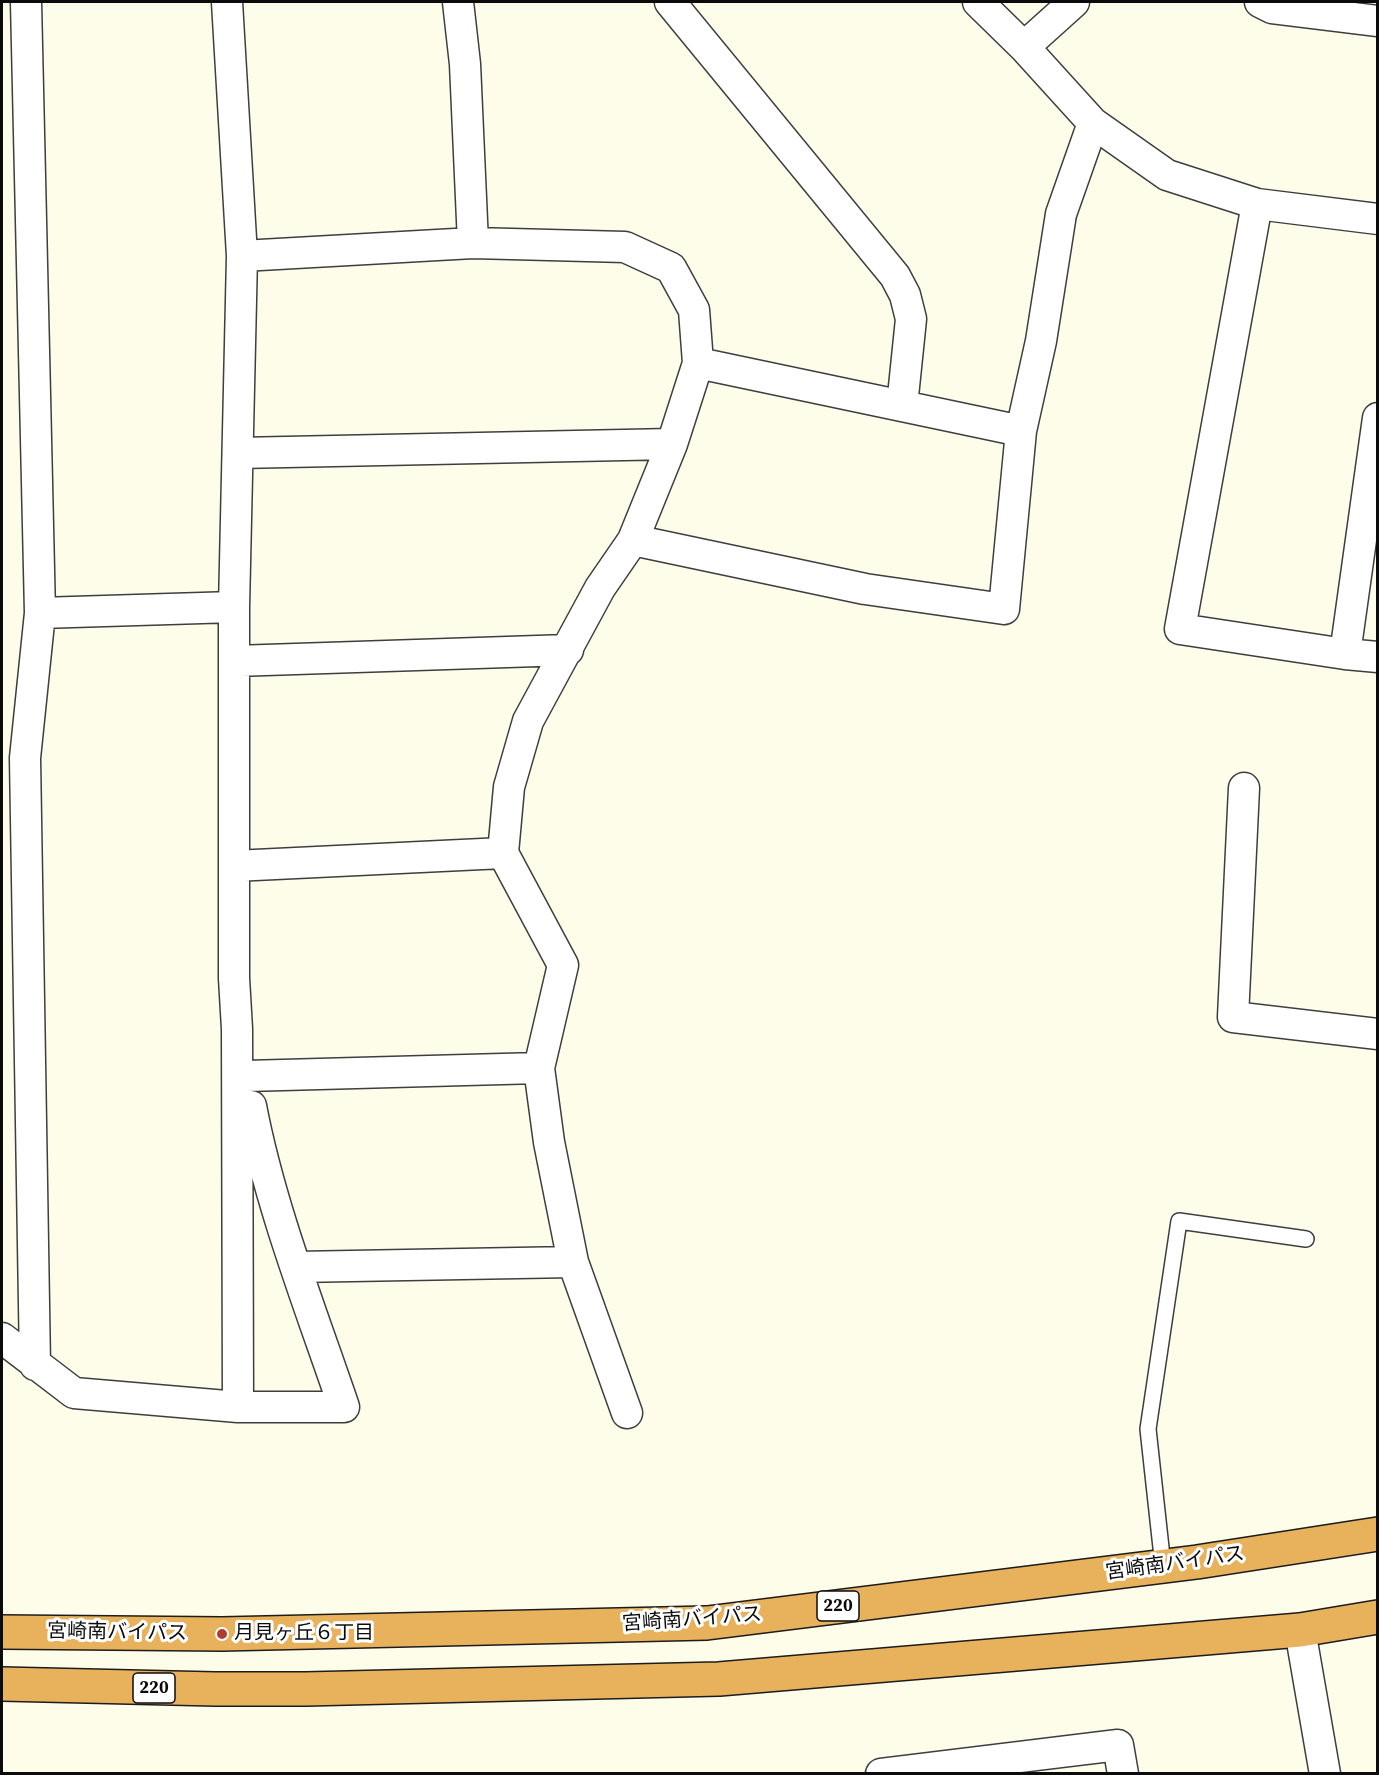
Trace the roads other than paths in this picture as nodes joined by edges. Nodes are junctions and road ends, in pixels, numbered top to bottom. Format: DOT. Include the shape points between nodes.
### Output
graph roads {
  1 [pos="26,2"];
  2 [pos="226,2"];
  3 [pos="458,2"];
  4 [pos="670,2"];
  5 [pos="978,2"];
  6 [pos="1074,2"];
  7 [pos="1260,2"];
  8 [pos="1377,21"];
  9 [pos="1024,47"];
  10 [pos="1093,123"];
  11 [pos="1257,204"];
  12 [pos="1377,219"];
  13 [pos="473,243"];
  14 [pos="242,256"];
  15 [pos="698,363"];
  16 [pos="902,406"];
  17 [pos="1377,418"];
  18 [pos="1021,431"];
  19 [pos="672,444"];
  20 [pos="238,453"];
  21 [pos="633,540"];
  22 [pos="234,607"];
  23 [pos="40,613"];
  24 [pos="568,650"];
  25 [pos="1345,654"];
  26 [pos="1377,657"];
  27 [pos="235,661"];
  28 [pos="13,758"];
  29 [pos="1244,788"];
  30 [pos="502,853"];
  31 [pos="234,866"];
  32 [pos="237,1029"];
  33 [pos="1377,1034"];
  34 [pos="539,1068"];
  35 [pos="246,1076"];
  36 [pos="1306,1239"];
  37 [pos="573,1262"];
  38 [pos="296,1267"];
  39 [pos="2,1338"];
  40 [pos="35,1365"];
  41 [pos="238,1407"];
  42 [pos="627,1413"];
  43 [pos="1377,1534"];
  44 [pos="1163,1566"];
  45 [pos="1377,1617"];
  46 [pos="1300,1630"];
  47 [pos="2,1632"];
  48 [pos="2,1684"];
  49 [pos="881,1773"];
  50 [pos="1123,1773"];
  51 [pos="1325,1773"];
  1 -- 23 [label="street"];
  2 -- 14 [label="street"];
  3 -- 13 [label="street" via="465,64"];
  4 -- 16 [label="street" via="895,276 911,319"];
  5 -- 9 [label="street"];
  6 -- 9 [label="street"];
  7 -- 8 [label="street" via="1272,8"];
  9 -- 10 [label="street"];
  10 -- 11 [label="street" via="1167,175"];
  10 -- 18 [label="street" via="1061,214 1041,341"];
  11 -- 12 [label="street"];
  11 -- 25 [label="street" via="1180,629"];
  13 -- 14 [label="street"];
  13 -- 15 [label="street" via="625,247 671,268 694,310"];
  14 -- 20 [label="street"];
  15 -- 16 [label="street"];
  15 -- 19 [label="street"];
  16 -- 18 [label="street"];
  17 -- 25 [label="street"];
  18 -- 21 [label="street" via="1004,609 865,589"];
  19 -- 20 [label="street"];
  19 -- 21 [label="street"];
  20 -- 22 [label="street"];
  21 -- 24 [label="street" via="600,588"];
  22 -- 23 [label="street"];
  22 -- 27 [label="street"];
  23 -- 28 [label="street"];
  24 -- 27 [label="street"];
  24 -- 30 [label="street" via="528,721 509,788"];
  25 -- 26 [label="street"];
  27 -- 31 [label="street"];
  28 -- 40 [label="street"];
  29 -- 33 [label="street" via="1233,1017"];
  30 -- 31 [label="street"];
  30 -- 34 [label="street" via="563,965"];
  31 -- 32 [label="street"];
  32 -- 35 [label="street"];
  32 -- 41 [label="street"];
  34 -- 35 [label="street"];
  34 -- 37 [label="street"];
  35 -- 38 [label="street" via="258,1146"];
  36 -- 44 [label="lane" via="1179,1221 1148,1429"];
  37 -- 38 [label="street"];
  37 -- 42 [label="street"];
  38 -- 41 [label="street" via="344,1407"];
  39 -- 40 [label="street"];
  40 -- 41 [label="street" via="74,1393"];
  43 -- 44 [label="highway, 宮崎南バイパス / 220"];
  44 -- 47 [label="highway, 宮崎南バイパス / 220" via="707,1623 222,1634"];
  45 -- 46 [label="highway, 220"];
  46 -- 48 [label="highway, 220" via="719,1679 306,1689"];
  46 -- 51 [label="street"];
  49 -- 50 [label="street" via="1118,1745"];
}
